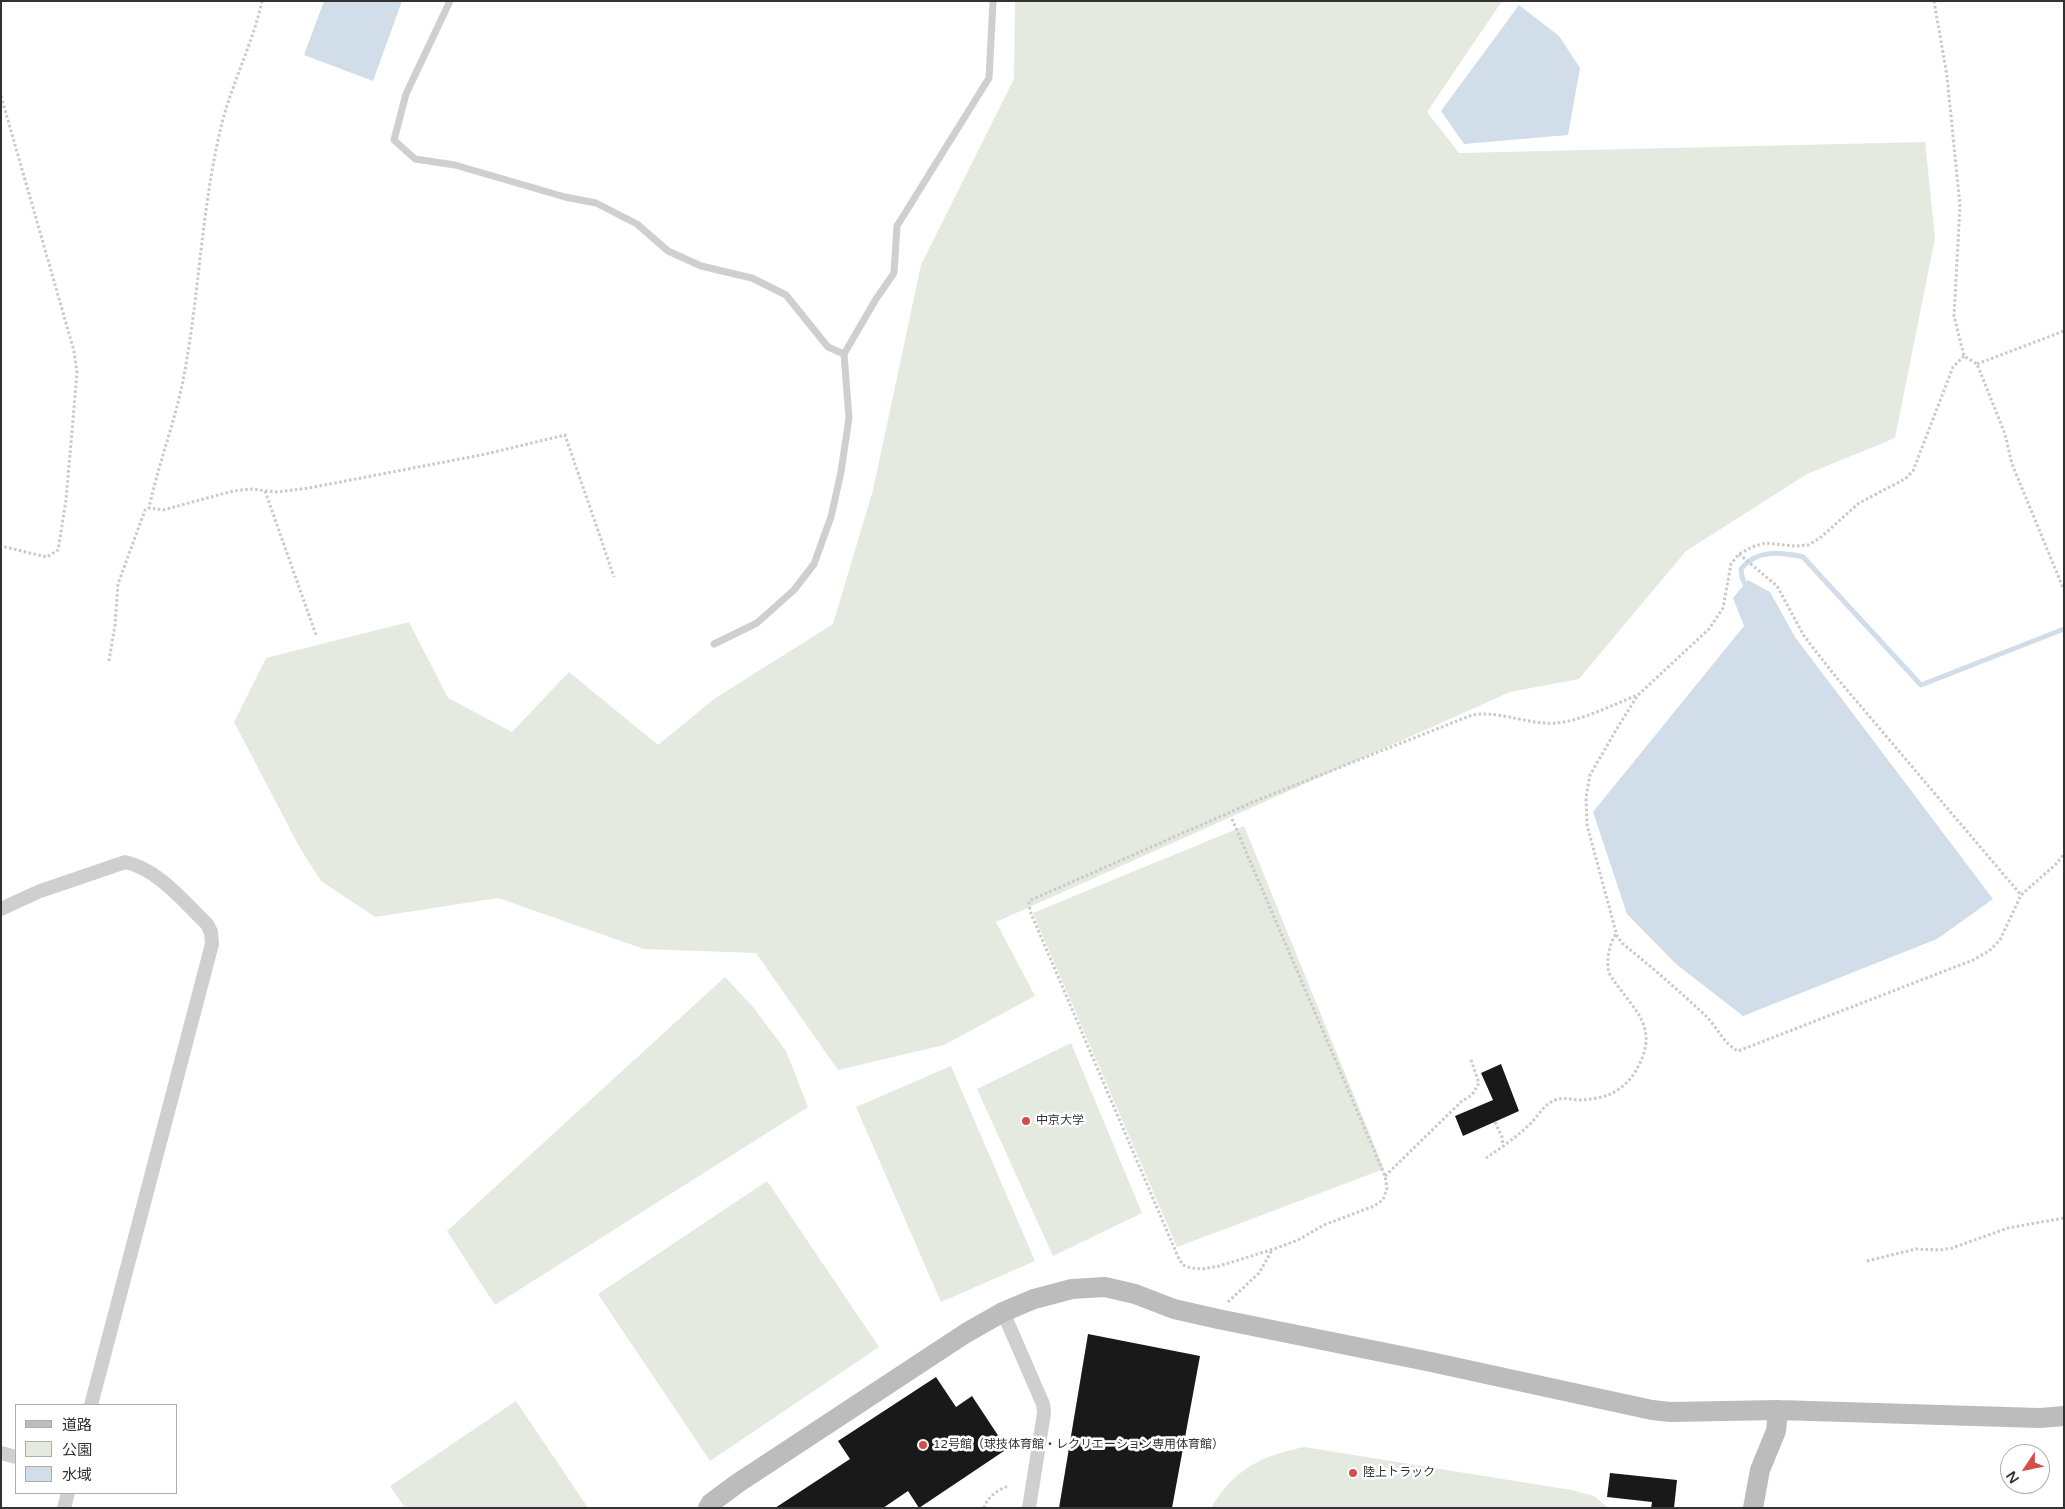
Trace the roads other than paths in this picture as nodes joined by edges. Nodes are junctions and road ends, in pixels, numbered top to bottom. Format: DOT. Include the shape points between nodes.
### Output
graph roads {
  1 [pos="450,1"];
  2 [pos="993,1"];
  3 [pos="844,354"];
  4 [pos="714,644"];
  5 [pos="1,909"];
  6 [pos="1003,1312"];
  7 [pos="91,1404"];
  8 [pos="1778,1410"];
  9 [pos="2064,1416"];
  10 [pos="1,1453"];
  11 [pos="15,1457"];
  12 [pos="68,1494"];
  13 [pos="64,1508"];
  14 [pos="708,1508"];
  15 [pos="1029,1508"];
  16 [pos="1753,1508"];
  1 -- 3 [label="lane" via="406,94 394,140 415,159 455,165 596,203 637,224 668,250 701,266 752,278 786,296 828,347"];
  2 -- 3 [label="lane" via="989,78 897,226 894,273"];
  3 -- 4 [label="lane" via="849,418 831,517 814,564 794,590 756,623"];
  5 -- 7 [label="street" via="40,891 125,862 137,864 156,877 212,932 212,944"];
  6 -- 8 [label="street" via="1034,1299 1072,1289 1105,1287 1174,1309 1546,1386 1634,1408 1670,1412"];
  6 -- 14 [label="street" via="738,1483"];
  6 -- 15 [label="street" via="1043,1404"];
  8 -- 9 [label="street" via="2040,1418"];
  8 -- 16 [label="street" via="1776,1431 1760,1470"];
  10 -- 11 [label="street"];
  12 -- 13 [label="street"];
}
